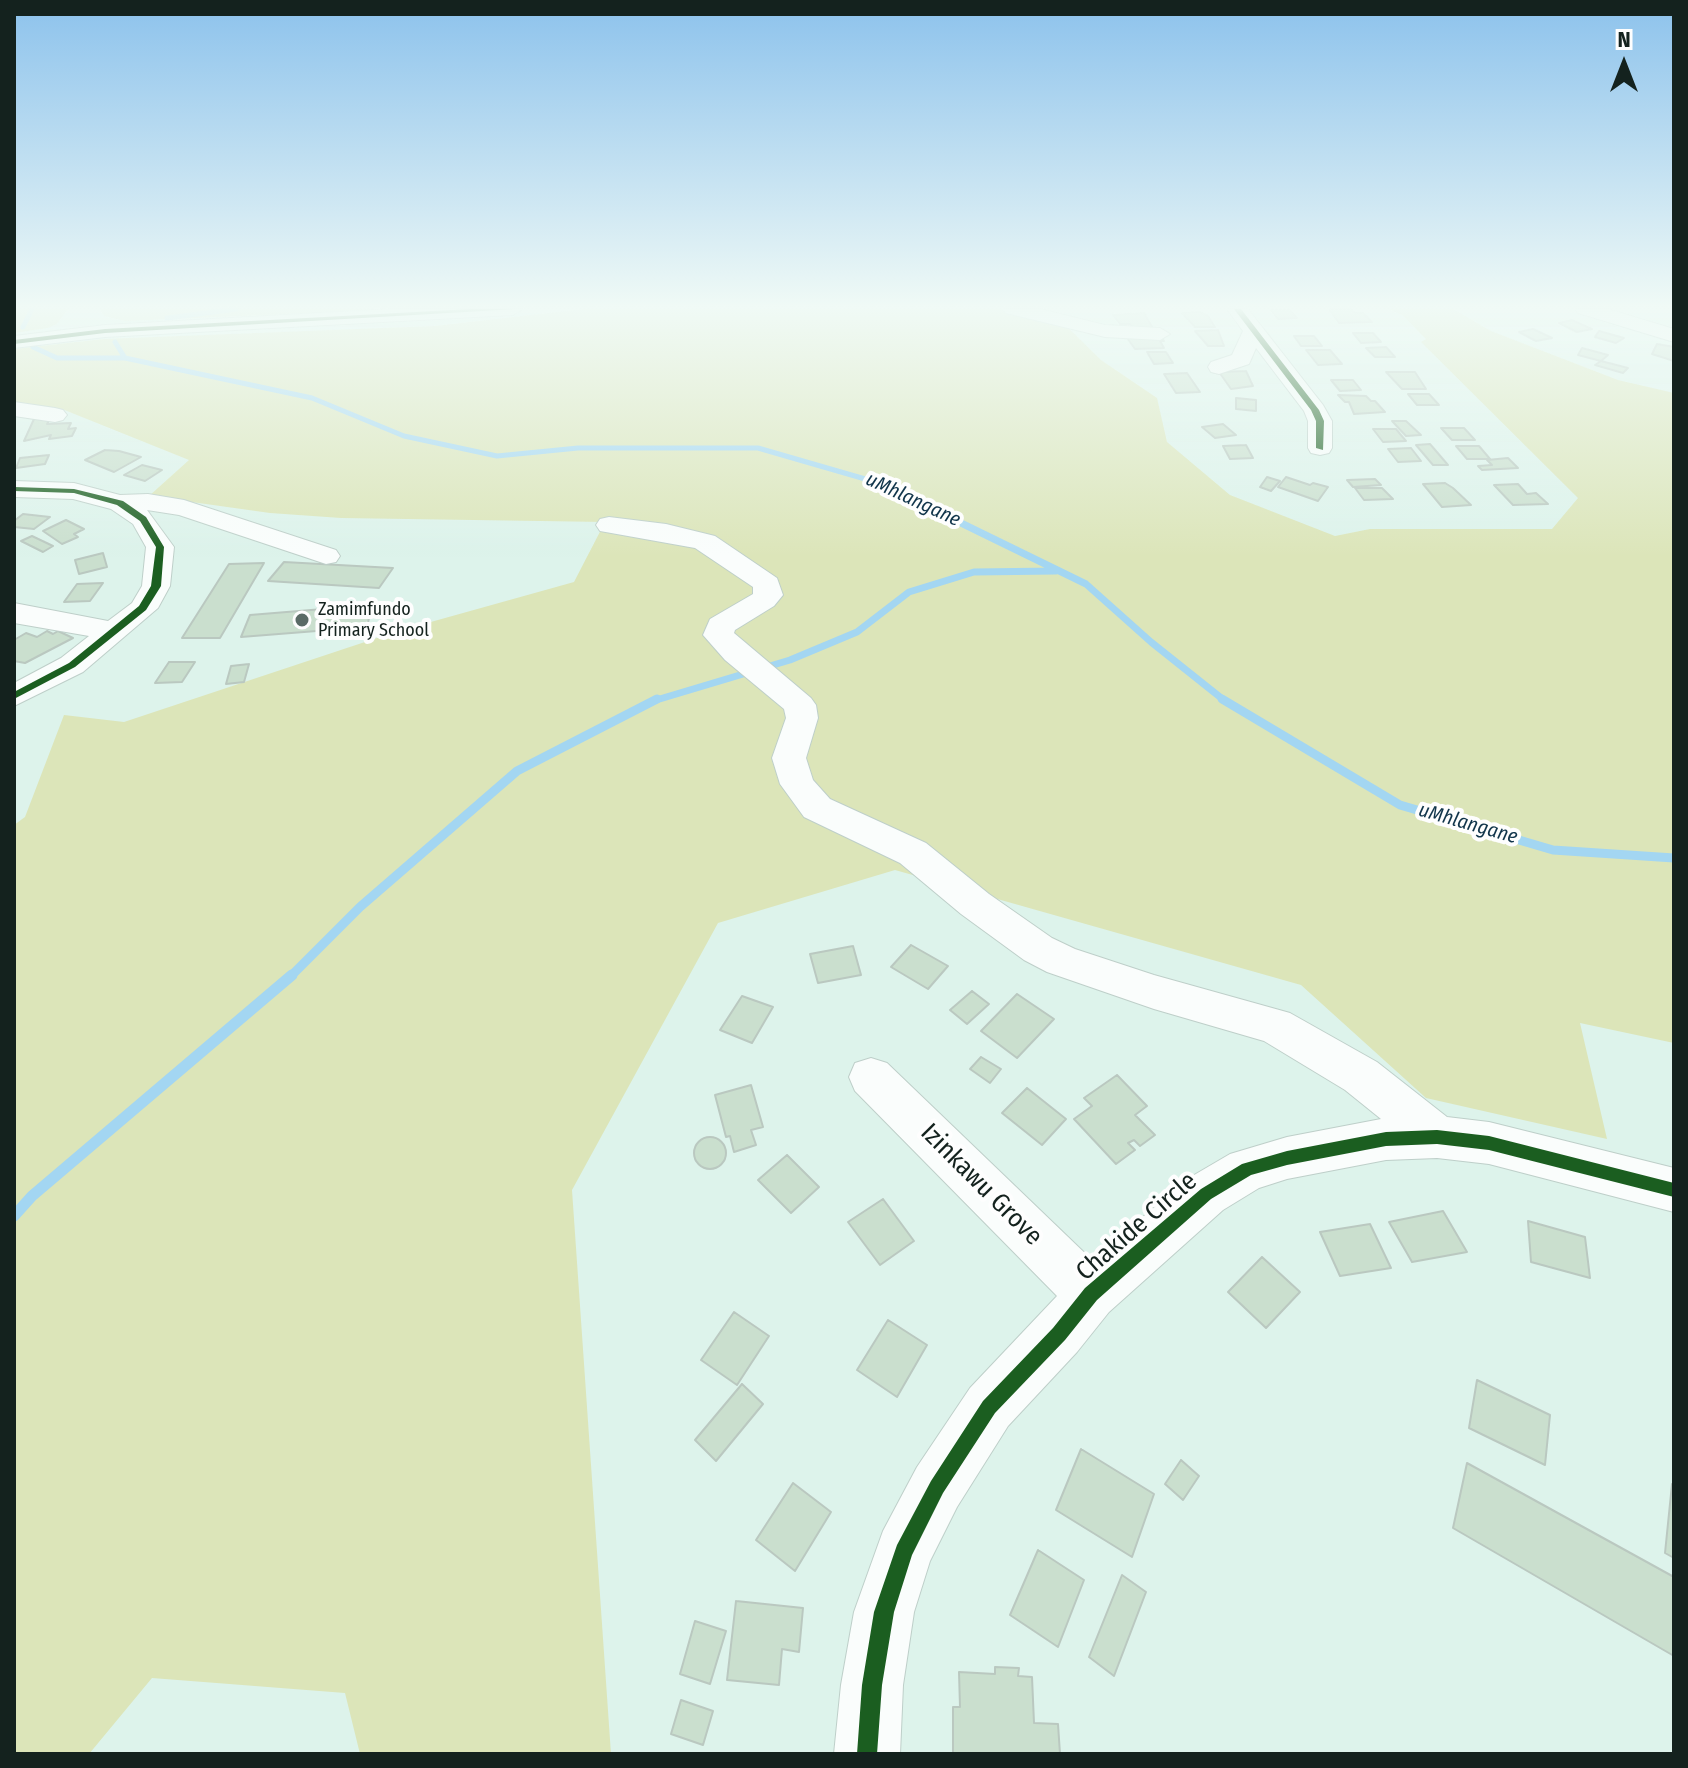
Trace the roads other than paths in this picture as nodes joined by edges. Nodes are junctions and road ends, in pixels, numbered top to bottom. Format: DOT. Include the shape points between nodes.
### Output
graph roads {
  1 [pos="1300,392"];
  2 [pos="14,409"];
  3 [pos="55,415"];
  4 [pos="1320,448"];
  5 [pos="14,489"];
  6 [pos="120,503"];
  7 [pos="609,525"];
  8 [pos="326,556"];
  9 [pos="16,598"];
  10 [pos="115,631"];
  11 [pos="14,696"];
  12 [pos="871,1077"];
  13 [pos="1437,1137"];
  14 [pos="1674,1190"];
  15 [pos="1091,1294"];
  16 [pos="867,1754"];
  1 -- 4 [label="street" via="1320,421"];
  2 -- 3 [label="street"];
  5 -- 6 [label="street" via="74,491"];
  6 -- 8 [label="street" via="184,508"];
  6 -- 10 [label="street" via="152,530 160,547 160,569 143,608"];
  7 -- 13 [label="street" via="705,542 767,584 764,600 718,628 718,635 803,711 789,758 797,784 817,808 913,853 986,912 1061,961 1275,1026 1301,1039 1361,1076"];
  9 -- 10 [label="street" via="21,616"];
  10 -- 11 [label="street" via="72,665"];
  12 -- 15 [label="street, Izinkawu Grove"];
  13 -- 14 [label="street, Chakide Circle" via="1489,1143"];
  13 -- 15 [label="street, Chakide Circle" via="1358,1144 1247,1169 1206,1194"];
  15 -- 16 [label="street, Chakide Circle" via="989,1407 937,1487 904,1552 884,1612"];
}
